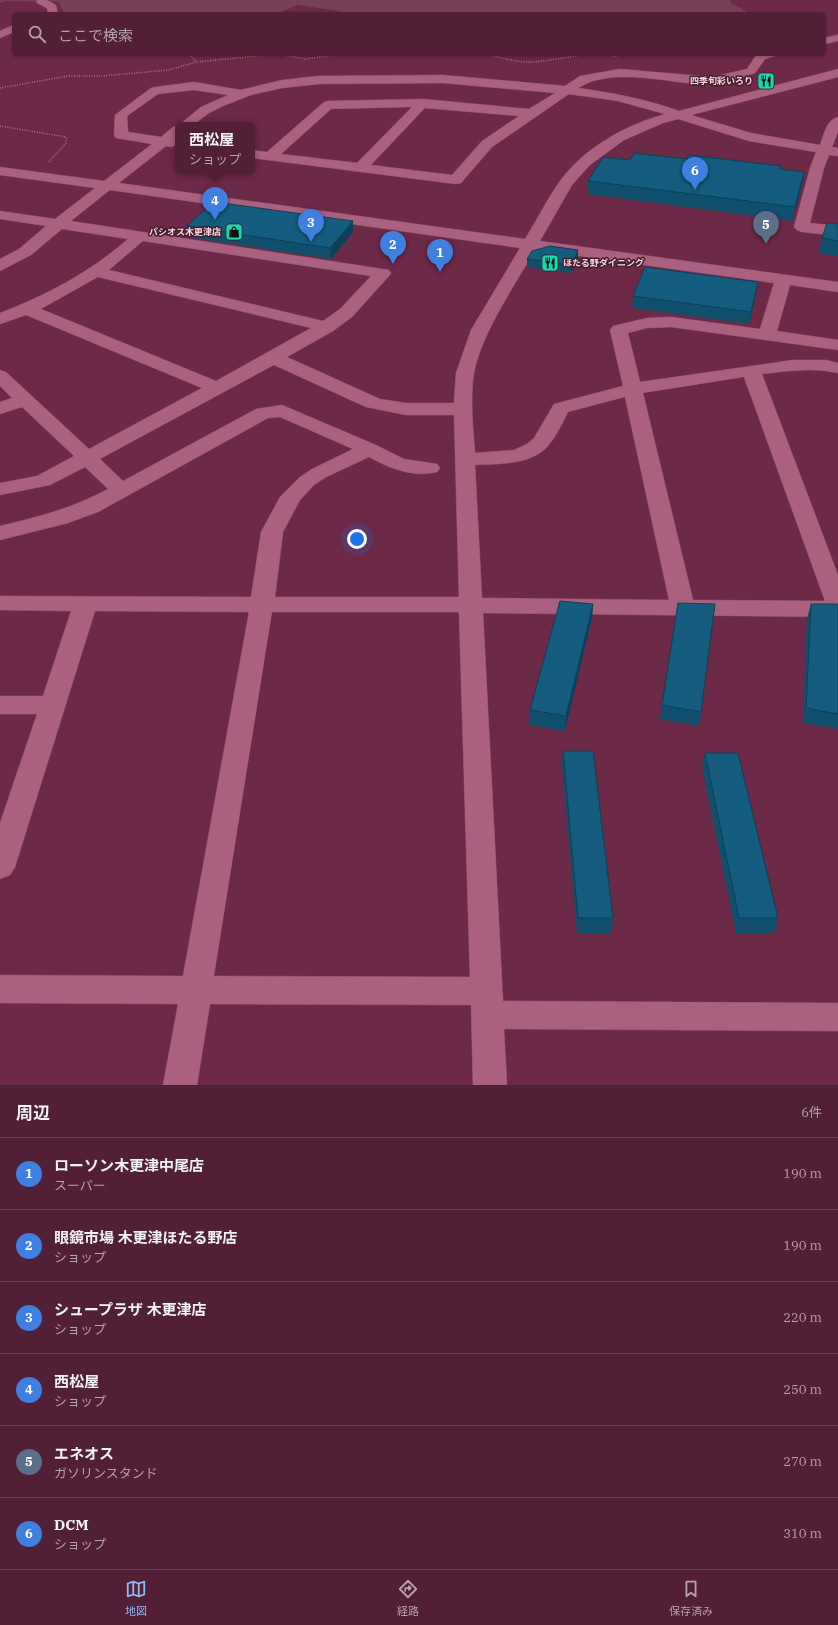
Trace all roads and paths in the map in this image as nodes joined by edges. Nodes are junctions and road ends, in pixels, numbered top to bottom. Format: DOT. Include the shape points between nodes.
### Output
graph roads {
  1 [pos="40,0"];
  2 [pos="53,12"];
  3 [pos="12,29"];
  4 [pos="0,35"];
  5 [pos="838,38"];
  6 [pos="826,41"];
  7 [pos="192,56"];
  8 [pos="258,56"];
  9 [pos="289,56"];
  10 [pos="329,56"];
  11 [pos="496,56"];
  12 [pos="571,56"];
  13 [pos="616,56"];
  14 [pos="761,56"];
  15 [pos="622,57"];
  16 [pos="196,62"];
  17 [pos="838,73"];
  18 [pos="727,77"];
  19 [pos="316,80"];
  20 [pos="0,88"];
  21 [pos="567,90"];
  22 [pos="765,91"];
  23 [pos="242,94"];
  24 [pos="423,103"];
  25 [pos="328,105"];
  26 [pos="530,113"];
  27 [pos="676,114"];
  28 [pos="838,121"];
  29 [pos="189,122"];
  30 [pos="0,126"];
  31 [pos="175,132"];
  32 [pos="163,142"];
  33 [pos="175,144"];
  34 [pos="831,151"];
  35 [pos="255,154"];
  36 [pos="270,156"];
  37 [pos="0,163"];
  38 [pos="360,168"];
  39 [pos="42,169"];
  40 [pos="0,171"];
  41 [pos="111,182"];
  42 [pos="0,215"];
  43 [pos="57,225"];
  44 [pos="838,231"];
  45 [pos="140,236"];
  46 [pos="533,240"];
  47 [pos="0,266"];
  48 [pos="98,272"];
  49 [pos="838,278"];
  50 [pos="783,280"];
  51 [pos="838,287"];
  52 [pos="27,309"];
  53 [pos="0,319"];
  54 [pos="327,326"];
  55 [pos="767,334"];
  56 [pos="838,345"];
  57 [pos="273,358"];
  58 [pos="838,368"];
  59 [pos="751,370"];
  60 [pos="0,376"];
  61 [pos="217,388"];
  62 [pos="632,390"];
  63 [pos="25,400"];
  64 [pos="0,408"];
  65 [pos="463,409"];
  66 [pos="369,449"];
  67 [pos="87,458"];
  68 [pos="465,460"];
  69 [pos="430,468"];
  70 [pos="0,490"];
  71 [pos="122,491"];
  72 [pos="0,533"];
  73 [pos="0,603"];
  74 [pos="85,604"];
  75 [pos="262,604"];
  76 [pos="470,605"];
  77 [pos="683,608"];
  78 [pos="838,608"];
  79 [pos="0,705"];
  80 [pos="52,705"];
  81 [pos="6,831"];
  82 [pos="0,867"];
  83 [pos="0,989"];
  84 [pos="196,990"];
  85 [pos="487,1003"];
  86 [pos="838,1017"];
  87 [pos="180,1085"];
  88 [pos="490,1085"];
  1 -- 2 [label="street" via="52,7"];
  3 -- 4 [label="street"];
  5 -- 6 [label="street"];
  7 -- 16 [label="path"];
  8 -- 16 [label="path"];
  9 -- 10 [label="path" via="305,59"];
  11 -- 12 [label="path" via="531,62"];
  13 -- 15 [label="path"];
  14 -- 18 [label="street" via="751,71"];
  16 -- 20 [label="path" via="169,70 102,76 68,76"];
  17 -- 22 [label="street"];
  18 -- 21 [label="street" via="712,81 613,74 584,79"];
  18 -- 22 [label="street"];
  19 -- 21 [label="street" via="443,78"];
  19 -- 23 [label="street" via="282,84"];
  19 -- 25 [label="street"];
  21 -- 26 [label="street"];
  21 -- 27 [label="street" via="637,101"];
  22 -- 27 [label="street"];
  23 -- 29 [label="street" via="206,110"];
  23 -- 32 [label="street" via="194,86 155,91 121,115 122,135"];
  24 -- 25 [label="street"];
  24 -- 26 [label="street"];
  24 -- 38 [label="street"];
  25 -- 36 [label="street"];
  26 -- 38 [label="street" via="487,144 456,180"];
  27 -- 34 [label="street" via="749,137"];
  27 -- 46 [label="street" via="631,131 602,147 585,161 566,183"];
  28 -- 34 [label="street" via="835,123"];
  30 -- 39 [label="path" via="66,138 66,143"];
  31 -- 32 [label="street"];
  32 -- 33 [label="street"];
  32 -- 41 [label="street"];
  34 -- 44 [label="street" via="817,168 802,227"];
  35 -- 36 [label="street"];
  36 -- 38 [label="street"];
  37 -- 39 [label="street"];
  39 -- 41 [label="street"];
  40 -- 41 [label="street"];
  41 -- 43 [label="street"];
  41 -- 46 [label="street"];
  42 -- 43 [label="street"];
  43 -- 45 [label="street"];
  43 -- 47 [label="street" via="25,252"];
  45 -- 48 [label="street"];
  45 -- 54 [label="street" via="383,273 346,313"];
  46 -- 49 [label="street"];
  46 -- 50 [label="street"];
  46 -- 65 [label="street" via="480,330 464,373"];
  48 -- 52 [label="street"];
  48 -- 54 [label="street"];
  50 -- 51 [label="street"];
  50 -- 55 [label="street"];
  52 -- 53 [label="street"];
  52 -- 61 [label="street"];
  54 -- 57 [label="street"];
  55 -- 56 [label="street"];
  55 -- 62 [label="street" via="671,322 647,323 619,330"];
  57 -- 61 [label="street"];
  57 -- 65 [label="street" via="386,407"];
  58 -- 59 [label="street" via="826,365 793,365"];
  59 -- 62 [label="street"];
  59 -- 78 [label="street"];
  60 -- 63 [label="street"];
  61 -- 67 [label="street"];
  62 -- 68 [label="street" via="561,408 539,444 526,452 507,457"];
  62 -- 77 [label="street"];
  63 -- 64 [label="street"];
  63 -- 67 [label="street"];
  65 -- 68 [label="street"];
  66 -- 69 [label="street" via="399,465"];
  66 -- 71 [label="street" via="282,411 273,410 263,413"];
  66 -- 75 [label="street" via="319,473 291,497 272,532"];
  67 -- 70 [label="street" via="43,481"];
  67 -- 71 [label="street"];
  68 -- 76 [label="street"];
  71 -- 72 [label="street" via="60,518"];
  73 -- 74 [label="street"];
  74 -- 75 [label="street"];
  74 -- 80 [label="street"];
  75 -- 76 [label="street"];
  75 -- 84 [label="street"];
  76 -- 77 [label="street"];
  76 -- 85 [label="street"];
  77 -- 78 [label="street"];
  79 -- 80 [label="street"];
  80 -- 81 [label="street"];
  81 -- 82 [label="street"];
  83 -- 84 [label="street"];
  84 -- 85 [label="street"];
  84 -- 87 [label="street"];
  85 -- 86 [label="street"];
  85 -- 88 [label="street"];
}
